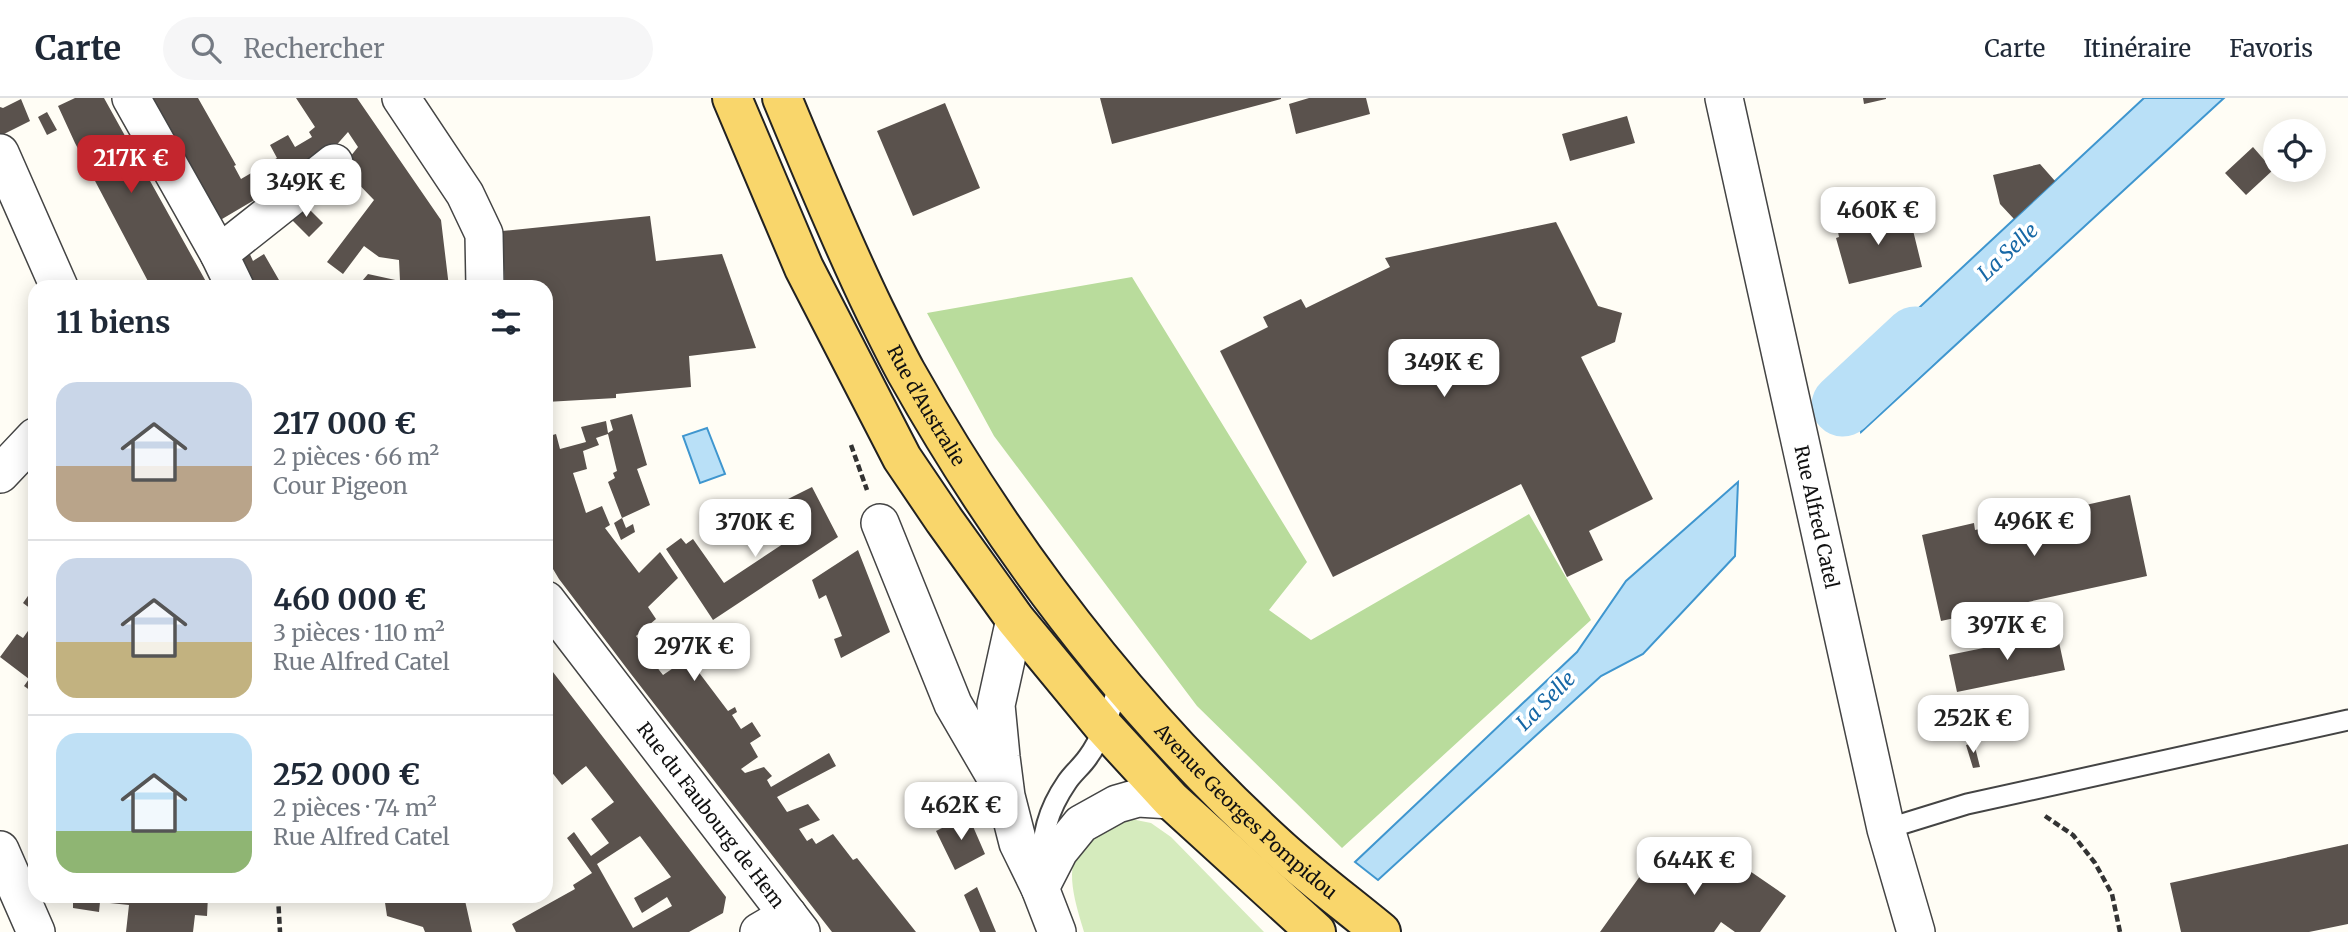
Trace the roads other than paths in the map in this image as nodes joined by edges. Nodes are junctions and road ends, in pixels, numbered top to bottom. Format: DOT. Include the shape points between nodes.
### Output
graph roads {
  1 [pos="131,98"];
  2 [pos="401,98"];
  3 [pos="732,98"];
  4 [pos="782,98"];
  5 [pos="1724,98"];
  6 [pos="0,153"];
  7 [pos="334,163"];
  8 [pos="219,254"];
  9 [pos="56,280"];
  10 [pos="232,280"];
  11 [pos="485,280"];
  12 [pos="28,444"];
  13 [pos="0,474"];
  14 [pos="880,523"];
  15 [pos="553,610"];
  16 [pos="1015,619"];
  17 [pos="1120,682"];
  18 [pos="2348,720"];
  19 [pos="1104,727"];
  20 [pos="1006,796"];
  21 [pos="1171,800"];
  22 [pos="1886,829"];
  23 [pos="0,850"];
  24 [pos="1040,888"];
  25 [pos="782,926"];
  26 [pos="36,932"];
  27 [pos="1057,932"];
  28 [pos="1316,932"];
  29 [pos="1381,932"];
  30 [pos="1916,932"];
  1 -- 8 [label="street"];
  2 -- 11 [label="street" via="465,194 484,234"];
  3 -- 16 [label="main road" via="804,268 902,458"];
  4 -- 17 [label="main road, Rue d'Australie" via="839,235 905,371 996,519 1062,613"];
  5 -- 22 [label="street, Rue Alfred Catel"];
  6 -- 9 [label="street"];
  7 -- 8 [label="street"];
  8 -- 10 [label="street"];
  12 -- 13 [label="street"];
  14 -- 20 [label="street" via="953,704"];
  15 -- 25 [label="street, Rue du Faubourg de Hem"];
  16 -- 19 [label="main road"];
  16 -- 20 [label="street" via="996,705"];
  17 -- 19 [label="lane"];
  17 -- 29 [label="main road, Avenue Georges Pompidou" via="1280,849"];
  18 -- 22 [label="lane" via="1967,804"];
  19 -- 21 [label="main road"];
  19 -- 24 [label="lane" via="1049,812 1041,846"];
  20 -- 24 [label="street" via="1018,843"];
  21 -- 24 [label="street" via="1138,798 1081,824 1059,851"];
  21 -- 28 [label="main road"];
  22 -- 30 [label="street, Rue Alfred Catel"];
  23 -- 26 [label="street"];
  24 -- 27 [label="street"];
}
